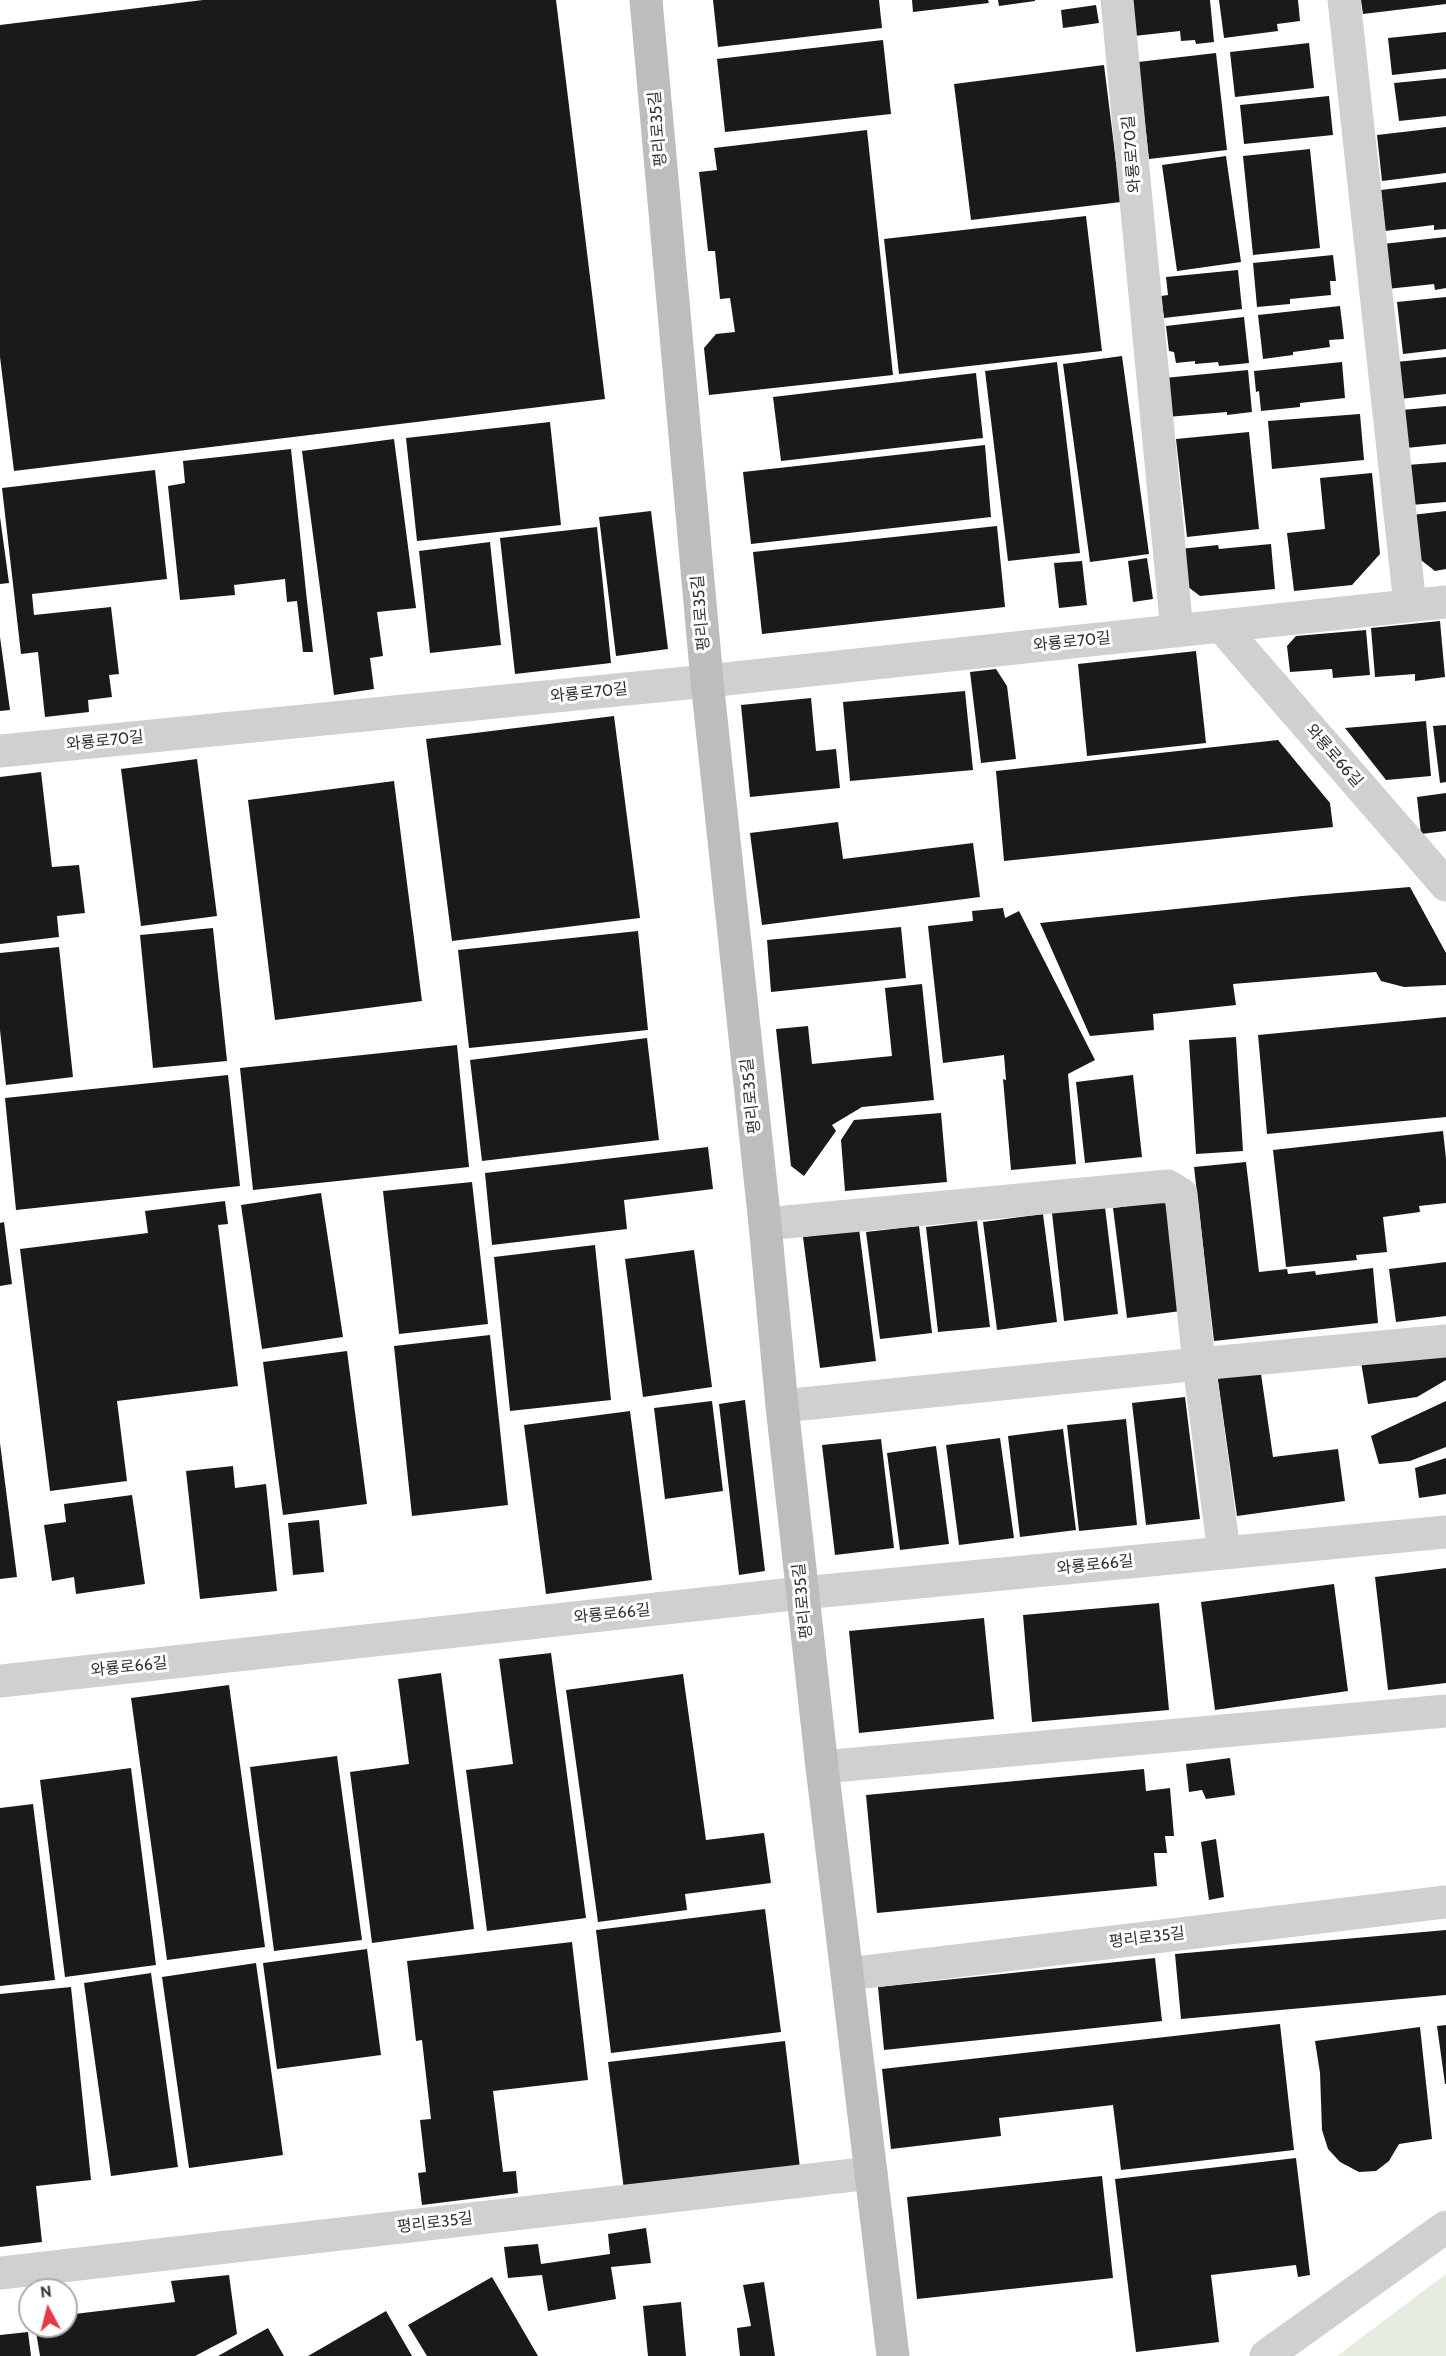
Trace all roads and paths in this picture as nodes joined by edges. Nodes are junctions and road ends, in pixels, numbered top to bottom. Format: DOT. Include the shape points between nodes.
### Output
graph roads {
  1 [pos="646,0"];
  2 [pos="1117,0"];
  3 [pos="1344,0"];
  4 [pos="1446,602"];
  5 [pos="1410,605"];
  6 [pos="1222,627"];
  7 [pos="1177,631"];
  8 [pos="706,681"];
  9 [pos="0,751"];
  10 [pos="1446,885"];
  11 [pos="765,1224"];
  12 [pos="1446,1341"];
  13 [pos="1199,1364"];
  14 [pos="782,1406"];
  15 [pos="1446,1532"];
  16 [pos="1224,1552"];
  17 [pos="802,1593"];
  18 [pos="0,1681"];
  19 [pos="1446,1711"];
  20 [pos="822,1767"];
  21 [pos="1446,1902"];
  22 [pos="848,1974"];
  23 [pos="871,2173"];
  24 [pos="1446,2227"];
  25 [pos="0,2273"];
  26 [pos="893,2356"];
  27 [pos="1266,2356"];
  1 -- 8 [label="street, 평리로35길"];
  2 -- 7 [label="street, 와룡로70길"];
  3 -- 5 [label="street"];
  4 -- 5 [label="street, 와룡로70길"];
  5 -- 6 [label="street, 와룡로70길"];
  6 -- 7 [label="street, 와룡로70길"];
  6 -- 10 [label="street, 와룡로66길"];
  7 -- 8 [label="street, 와룡로70길"];
  8 -- 9 [label="street, 와룡로70길"];
  8 -- 11 [label="street, 평리로35길"];
  11 -- 13 [label="street" via="1168,1186 1181,1194"];
  11 -- 14 [label="street, 평리로35길"];
  12 -- 13 [label="street"];
  13 -- 14 [label="street"];
  13 -- 16 [label="street"];
  14 -- 17 [label="street, 평리로35길"];
  15 -- 16 [label="street, 와룡로66길"];
  16 -- 17 [label="street, 와룡로66길"];
  17 -- 18 [label="street, 와룡로66길"];
  17 -- 20 [label="street, 평리로35길"];
  19 -- 20 [label="street"];
  20 -- 22 [label="street, 평리로35길"];
  21 -- 22 [label="street, 평리로35길"];
  22 -- 23 [label="street, 평리로35길"];
  23 -- 25 [label="street, 평리로35길"];
  23 -- 26 [label="street, 평리로35길"];
  24 -- 27 [label="street"];
}
